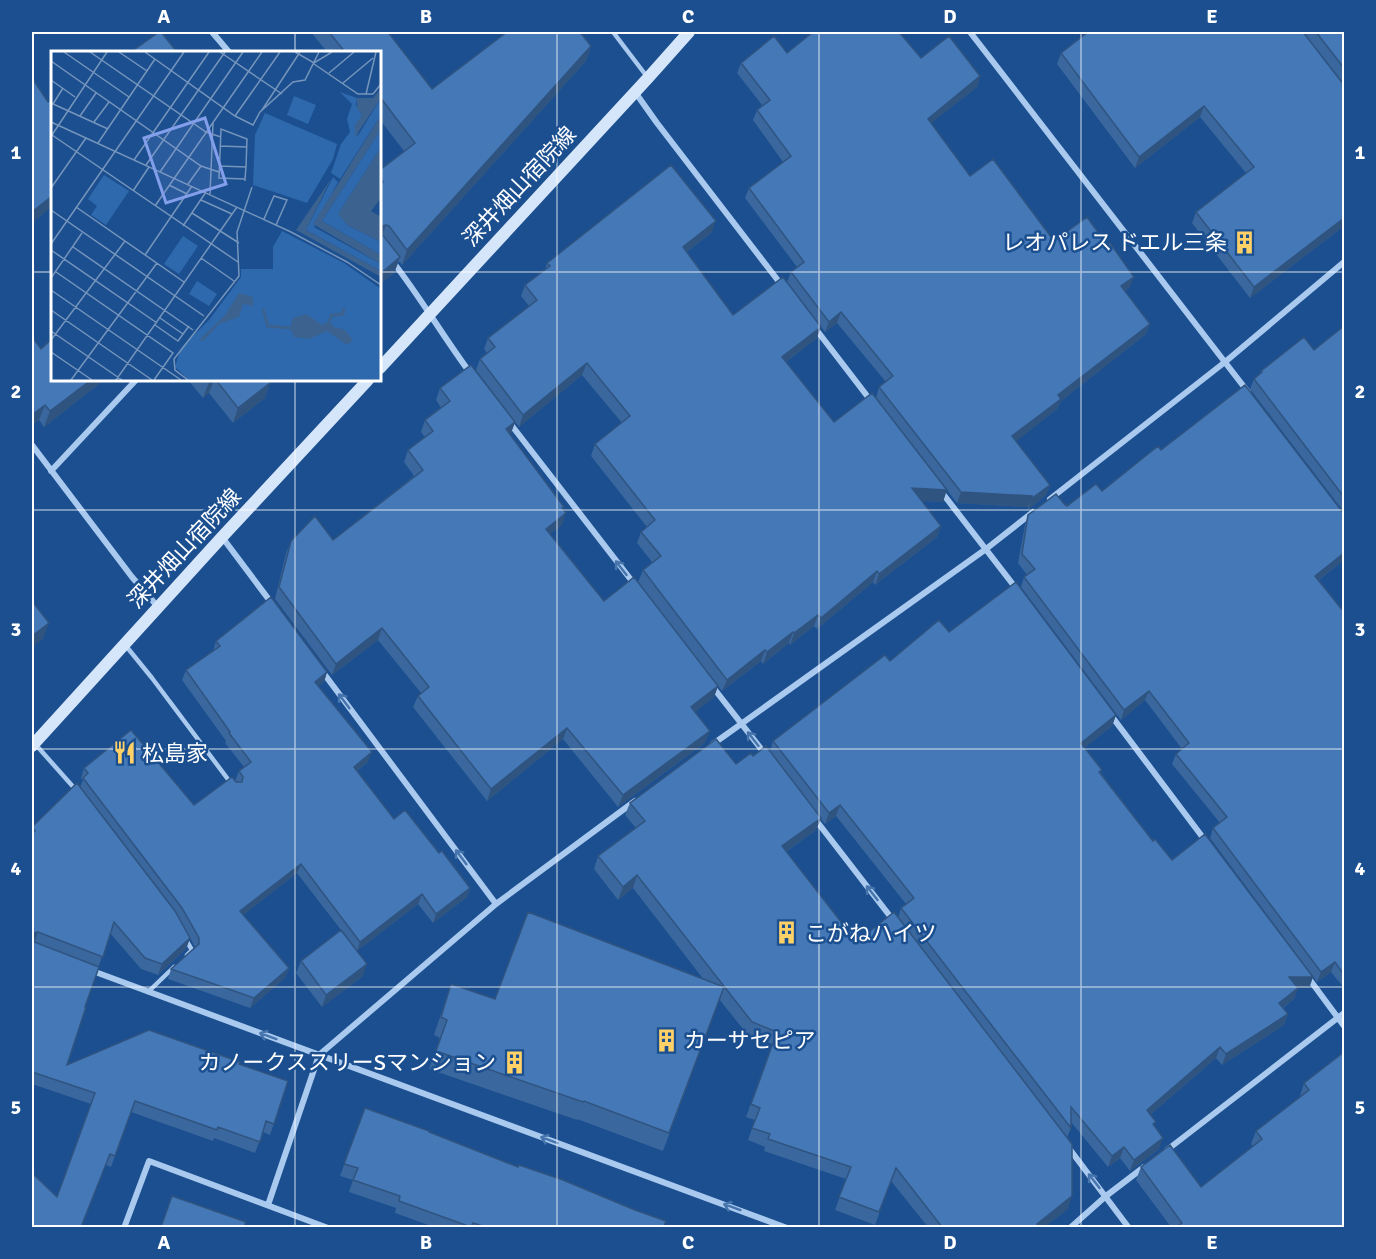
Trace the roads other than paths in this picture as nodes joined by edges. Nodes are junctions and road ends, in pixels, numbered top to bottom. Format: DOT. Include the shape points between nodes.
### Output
graph roads {
  1 [pos="212,32"];
  2 [pos="613,32"];
  3 [pos="689,32"];
  4 [pos="970,32"];
  5 [pos="228,51"];
  6 [pos="648,78"];
  7 [pos="635,92"];
  8 [pos="386,253"];
  9 [pos="1344,262"];
  10 [pos="788,294"];
  11 [pos="429,314"];
  12 [pos="810,322"];
  13 [pos="1224,362"];
  14 [pos="381,367"];
  15 [pos="473,376"];
  16 [pos="135,381"];
  17 [pos="367,381"];
  18 [pos="1253,399"];
  19 [pos="876,407"];
  20 [pos="502,414"];
  21 [pos="32,445"];
  22 [pos="51,471"];
  23 [pos="935,483"];
  24 [pos="222,537"];
  25 [pos="986,549"];
  26 [pos="640,592"];
  27 [pos="1022,597"];
  28 [pos="158,607"];
  29 [pos="276,610"];
  30 [pos="124,644"];
  31 [pos="319,667"];
  32 [pos="705,676"];
  33 [pos="1108,712"];
  34 [pos="741,723"];
  35 [pos="33,745"];
  36 [pos="703,751"];
  37 [pos="770,761"];
  38 [pos="235,788"];
  39 [pos="82,797"];
  40 [pos="637,800"];
  41 [pos="814,818"];
  42 [pos="1209,845"];
  43 [pos="496,904"];
  44 [pos="894,922"];
  45 [pos="180,930"];
  46 [pos="184,957"];
  47 [pos="177,964"];
  48 [pos="84,968"];
  49 [pos="1302,970"];
  50 [pos="147,992"];
  51 [pos="1344,1013"];
  52 [pos="1338,1017"];
  53 [pos="1344,1026"];
  54 [pos="319,1055"];
  55 [pos="1062,1140"];
  56 [pos="1162,1153"];
  57 [pos="1152,1161"];
  58 [pos="1106,1196"];
  59 [pos="268,1205"];
  60 [pos="124,1227"];
  61 [pos="328,1227"];
  62 [pos="787,1227"];
  63 [pos="1070,1227"];
  64 [pos="1129,1227"];
  1 -- 5 [label="street"];
  2 -- 6 [label="lane"];
  3 -- 6 [label="main road, 深井畑山宿院線"];
  4 -- 13 [label="street"];
  6 -- 7 [label="main road, 深井畑山宿院線"];
  7 -- 10 [label="street"];
  7 -- 11 [label="main road, 深井畑山宿院線"];
  8 -- 11 [label="street"];
  9 -- 13 [label="street"];
  11 -- 14 [label="main road, 深井畑山宿院線"];
  11 -- 15 [label="street"];
  12 -- 19 [label="street"];
  13 -- 18 [label="street"];
  13 -- 25 [label="street"];
  16 -- 22 [label="street"];
  17 -- 24 [label="main road, 深井畑山宿院線"];
  26 -- 20 [label="street, one-way"];
  21 -- 22 [label="street"];
  22 -- 28 [label="street"];
  23 -- 25 [label="street"];
  24 -- 28 [label="main road, 深井畑山宿院線"];
  24 -- 29 [label="street"];
  25 -- 27 [label="street"];
  25 -- 34 [label="street"];
  28 -- 30 [label="main road, 深井畑山宿院線"];
  30 -- 35 [label="main road, 深井畑山宿院線"];
  30 -- 38 [label="lane"];
  43 -- 31 [label="street, one-way"];
  32 -- 34 [label="street"];
  33 -- 42 [label="street"];
  34 -- 36 [label="street"];
  37 -- 34 [label="street, one-way"];
  35 -- 39 [label="lane"];
  40 -- 43 [label="street"];
  44 -- 41 [label="street, one-way"];
  43 -- 54 [label="street"];
  45 -- 46 [label="lane" via="192,950"];
  47 -- 50 [label="lane"];
  48 -- 50 [label="street"];
  49 -- 52 [label="street"];
  54 -- 50 [label="street, one-way"];
  51 -- 52 [label="street"];
  52 -- 53 [label="street"];
  52 -- 56 [label="street"];
  54 -- 59 [label="street"];
  62 -- 54 [label="street, one-way"];
  58 -- 55 [label="street, one-way"];
  57 -- 58 [label="street"];
  58 -- 63 [label="street"];
  58 -- 64 [label="street"];
  59 -- 60 [label="street" via="149,1161"];
  59 -- 61 [label="street"];
}
